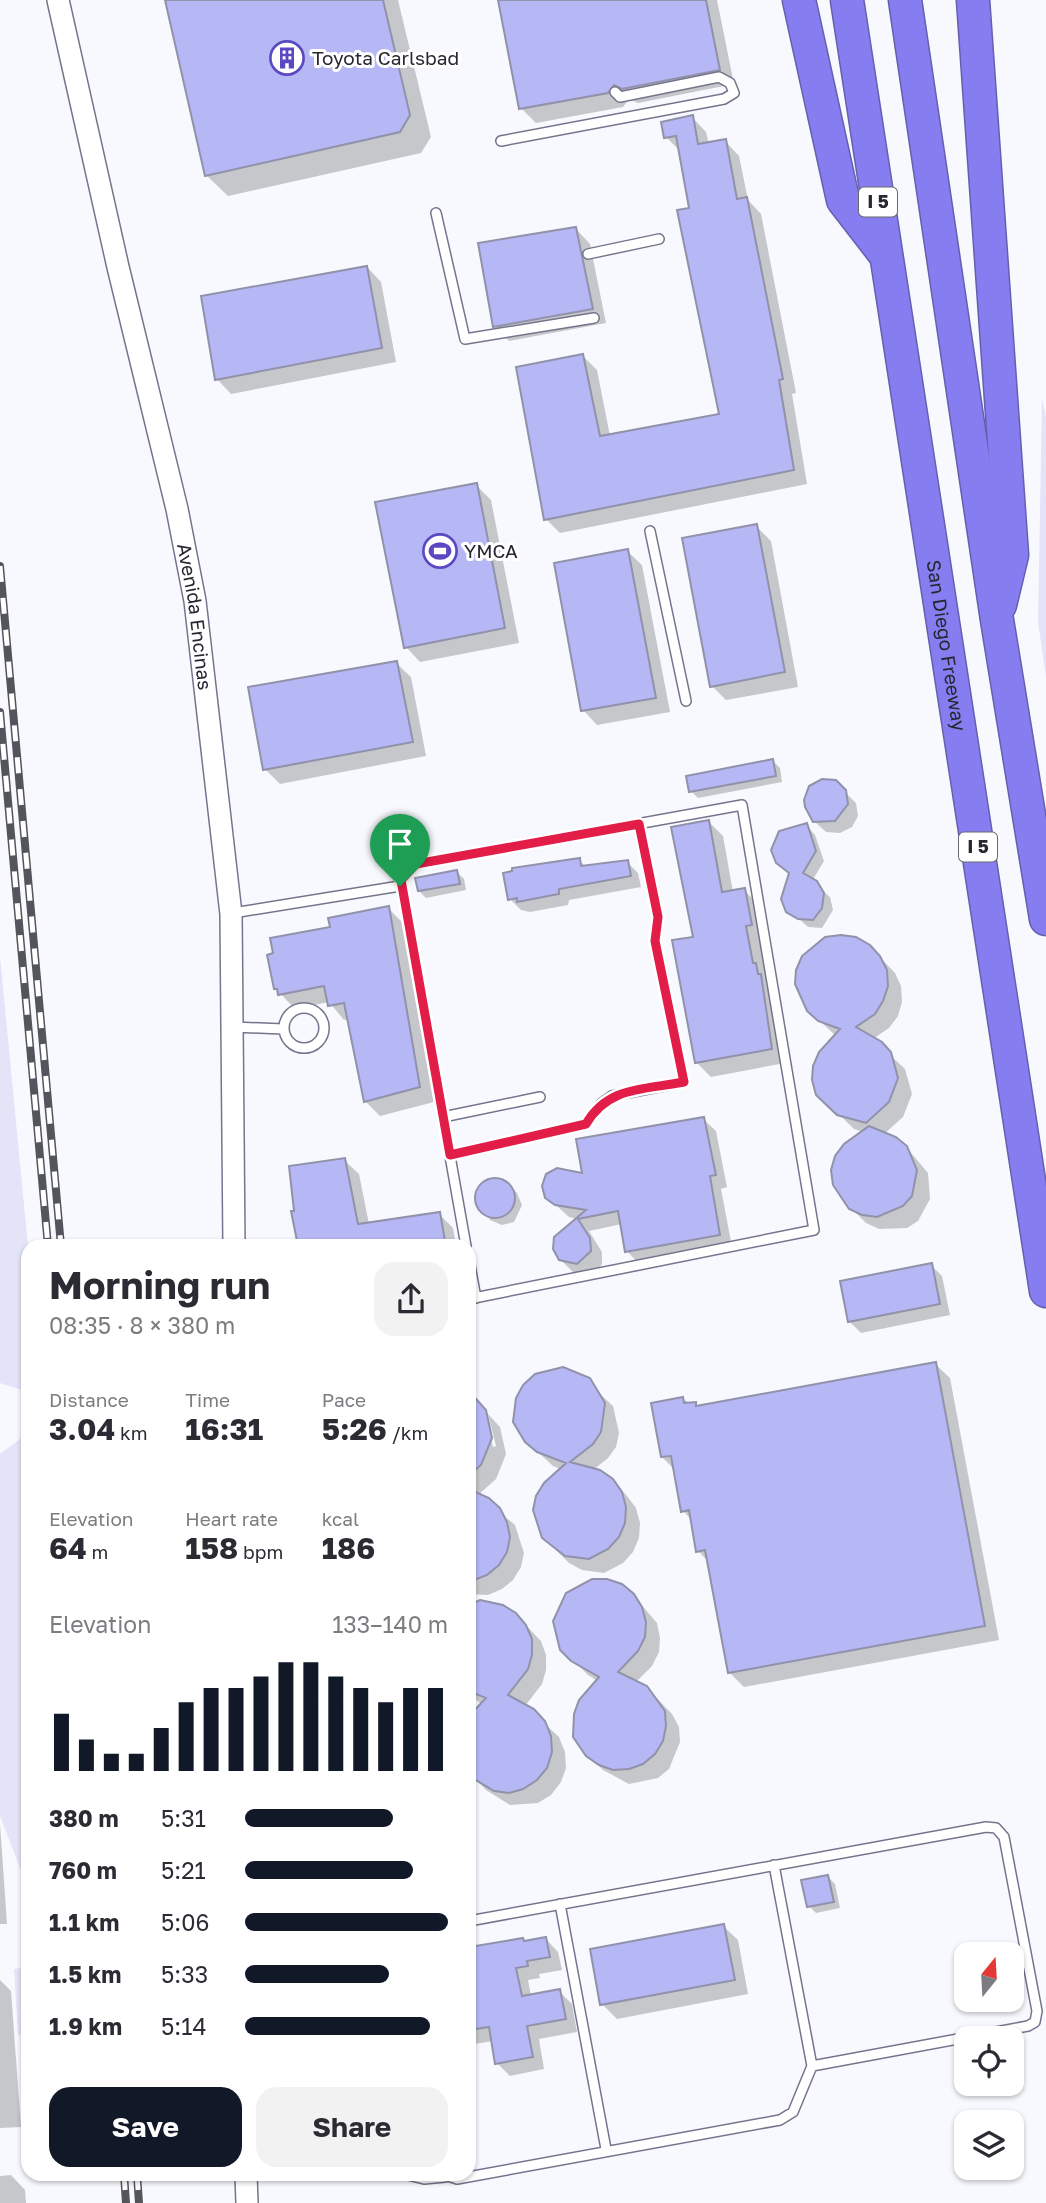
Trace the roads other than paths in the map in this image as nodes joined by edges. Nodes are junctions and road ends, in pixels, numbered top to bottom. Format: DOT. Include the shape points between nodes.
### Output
graph roads {
  1 [pos="58,0"];
  2 [pos="799,0"];
  3 [pos="847,0"];
  4 [pos="905,0"];
  5 [pos="973,0"];
  6 [pos="615,92"];
  7 [pos="501,141"];
  8 [pos="436,213"];
  9 [pos="659,239"];
  10 [pos="588,254"];
  11 [pos="886,255"];
  12 [pos="594,318"];
  13 [pos="650,531"];
  14 [pos="997,620"];
  15 [pos="686,701"];
  16 [pos="639,824"];
  17 [pos="400,886"];
  18 [pos="231,914"];
  19 [pos="1046,919"];
  20 [pos="234,1027"];
  21 [pos="283,1029"];
  22 [pos="540,1097"];
  23 [pos="443,1116"];
  24 [pos="450,1155"];
  25 [pos="234,1239"];
  26 [pos="466,1239"];
  27 [pos="1046,1291"];
  28 [pos="476,1298"];
  29 [pos="774,1865"];
  30 [pos="560,1905"];
  31 [pos="476,1920"];
  32 [pos="812,2066"];
  33 [pos="606,2149"];
  34 [pos="476,2175"];
  35 [pos="246,2181"];
  36 [pos="247,2203"];
  1 -- 18 [label="street, Avenida Encinas" via="192,587"];
  2 -- 11 [label="highway" via="843,200"];
  3 -- 11 [label="highway, San Diego Freeway / I 5"];
  4 -- 14 [label="highway"];
  5 -- 14 [label="highway" via="1012,555"];
  6 -- 7 [label="lane" via="620,97 719,77 730,83 733,93 724,99"];
  8 -- 12 [label="lane" via="465,339"];
  9 -- 10 [label="lane"];
  11 -- 27 [label="highway, San Diego Freeway / I 5"];
  13 -- 15 [label="lane"];
  14 -- 19 [label="highway"];
  16 -- 17 [label="lane" via="416,864 404,873"];
  16 -- 24 [label="lane" via="658,917 655,941 684,1082 612,1096 586,1124"];
  16 -- 28 [label="lane" via="742,805 814,1230"];
  17 -- 18 [label="lane"];
  17 -- 23 [label="lane"];
  18 -- 20 [label="street, Avenida Encinas"];
  20 -- 21 [label="lane"];
  20 -- 25 [label="street, Avenida Encinas"];
  21 -- 21 [label="lane" via="294,1046 307,1048 318,1042 324,1024 311,1009 298,1008 287,1016"];
  22 -- 23 [label="lane"];
  23 -- 24 [label="lane"];
  24 -- 26 [label="lane"];
  29 -- 30 [label="lane"];
  29 -- 32 [label="lane"];
  29 -- 32 [label="lane" via="996,1828 1004,1837 1037,2011 1035,2022 1028,2026"];
  30 -- 31 [label="lane"];
  30 -- 33 [label="lane"];
  32 -- 33 [label="lane" via="793,2112 780,2120"];
  33 -- 34 [label="lane"];
  35 -- 36 [label="street"];
}
